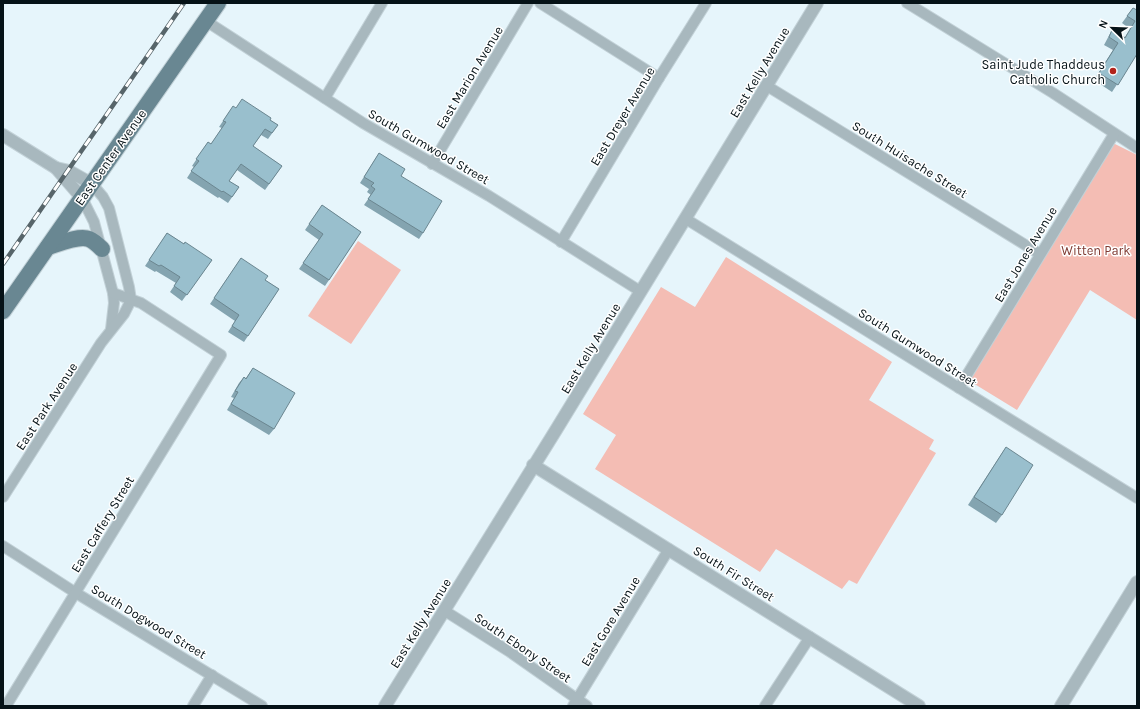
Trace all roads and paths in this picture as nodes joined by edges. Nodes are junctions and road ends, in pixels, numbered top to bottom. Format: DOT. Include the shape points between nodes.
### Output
graph roads {
  1 [pos="218,3"];
  2 [pos="382,3"];
  3 [pos="528,3"];
  4 [pos="540,3"];
  5 [pos="706,3"];
  6 [pos="817,3"];
  7 [pos="907,3"];
  8 [pos="206,21"];
  9 [pos="659,78"];
  10 [pos="767,86"];
  11 [pos="325,98"];
  12 [pos="3,134"];
  13 [pos="1114,134"];
  14 [pos="1137,148"];
  15 [pos="432,164"];
  16 [pos="56,168"];
  17 [pos="92,184"];
  18 [pos="82,198"];
  19 [pos="686,219"];
  20 [pos="561,242"];
  21 [pos="48,247"];
  22 [pos="102,249"];
  23 [pos="1040,254"];
  24 [pos="640,291"];
  25 [pos="113,293"];
  26 [pos="131,300"];
  27 [pos="3,311"];
  28 [pos="111,329"];
  29 [pos="959,388"];
  30 [pos="533,466"];
  31 [pos="3,497"];
  32 [pos="1137,498"];
  33 [pos="3,546"];
  34 [pos="669,549"];
  35 [pos="1137,582"];
  36 [pos="76,592"];
  37 [pos="444,611"];
  38 [pos="810,637"];
  39 [pos="212,675"];
  40 [pos="575,703"];
  41 [pos="917,705"];
  42 [pos="6,706"];
  43 [pos="193,706"];
  44 [pos="262,706"];
  45 [pos="385,706"];
  46 [pos="587,706"];
  47 [pos="765,706"];
  48 [pos="1061,706"];
  1 -- 8 [label="main road, East Center Avenue"];
  2 -- 11 [label="street"];
  3 -- 15 [label="street, East Marion Avenue"];
  4 -- 9 [label="street"];
  5 -- 9 [label="street, East Dreyer Avenue"];
  6 -- 10 [label="street, East Kelly Avenue"];
  7 -- 13 [label="street" via="1053,93"];
  8 -- 11 [label="street, South Gumwood Street"];
  8 -- 17 [label="main road, East Center Avenue"];
  9 -- 20 [label="street, East Dreyer Avenue"];
  10 -- 19 [label="street, East Kelly Avenue"];
  10 -- 23 [label="street, South Huisache Street"];
  11 -- 15 [label="street, South Gumwood Street" via="363,124"];
  12 -- 16 [label="street"];
  13 -- 14 [label="street"];
  13 -- 23 [label="street, East Jones Avenue"];
  15 -- 20 [label="street, South Gumwood Street" via="489,196"];
  16 -- 17 [label="street" via="69,171"];
  16 -- 18 [label="street"];
  17 -- 18 [label="main road, East Center Avenue"];
  17 -- 26 [label="street" via="109,208 130,286"];
  18 -- 21 [label="main road, East Center Avenue"];
  18 -- 22 [label="street, East Park Avenue" via="94,222"];
  19 -- 24 [label="street, East Kelly Avenue"];
  19 -- 29 [label="street, South Gumwood Street"];
  20 -- 24 [label="street, South Gumwood Street"];
  21 -- 22 [label="main road" via="87,238"];
  21 -- 27 [label="main road, East Center Avenue"];
  22 -- 25 [label="street, East Park Avenue"];
  23 -- 29 [label="street, East Jones Avenue"];
  24 -- 30 [label="street, East Kelly Avenue"];
  25 -- 26 [label="street"];
  25 -- 28 [label="street, East Park Avenue"];
  26 -- 28 [label="street, East Park Avenue" via="124,314"];
  26 -- 36 [label="street, East Caffery Street" via="141,303 221,355"];
  28 -- 31 [label="street, East Park Avenue"];
  29 -- 32 [label="street, South Gumwood Street"];
  30 -- 34 [label="street, South Fir Street"];
  30 -- 37 [label="street, East Kelly Avenue"];
  33 -- 36 [label="street, South Dogwood Street"];
  34 -- 38 [label="street, South Fir Street"];
  34 -- 40 [label="street, East Gore Avenue"];
  35 -- 48 [label="street"];
  36 -- 39 [label="street, South Dogwood Street"];
  36 -- 42 [label="street, East Caffery Street"];
  37 -- 40 [label="street, South Ebony Street" via="510,652"];
  37 -- 45 [label="street, East Kelly Avenue"];
  38 -- 41 [label="street, South Fir Street"];
  38 -- 47 [label="street"];
  39 -- 43 [label="street"];
  39 -- 44 [label="street, South Dogwood Street"];
  40 -- 46 [label="street, South Ebony Street"];
}
